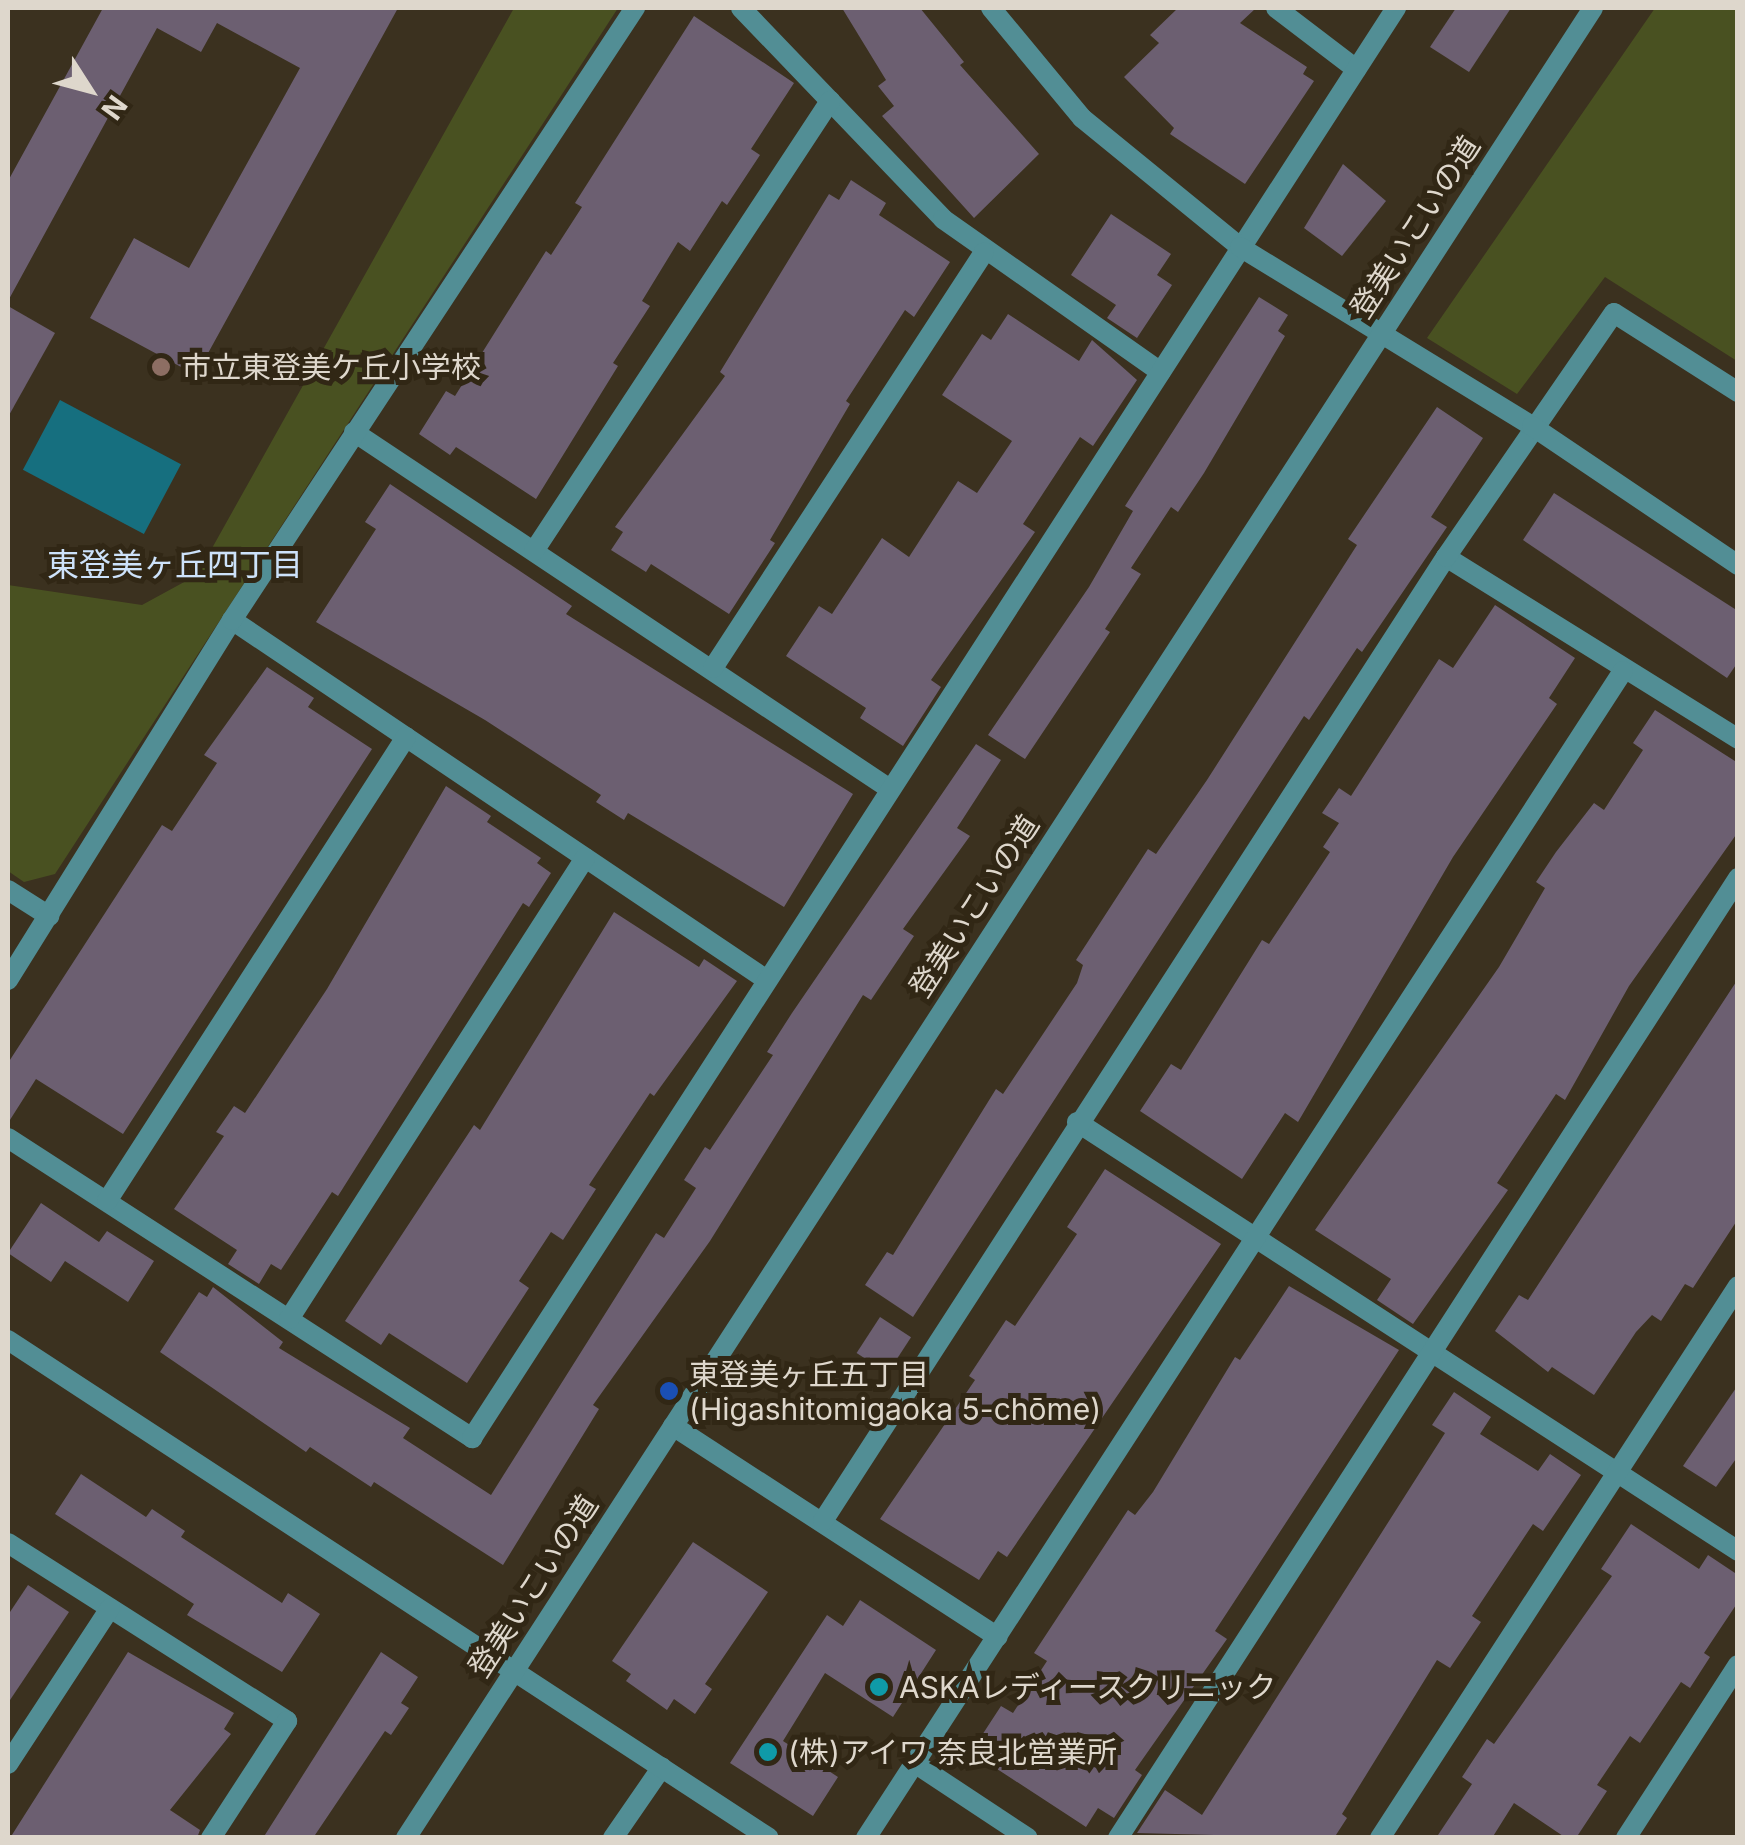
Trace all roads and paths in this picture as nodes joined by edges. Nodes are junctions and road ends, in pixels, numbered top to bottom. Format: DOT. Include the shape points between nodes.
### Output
graph roads {
  1 [pos="635,8"];
  2 [pos="741,8"];
  3 [pos="991,8"];
  4 [pos="1276,8"];
  5 [pos="1396,8"];
  6 [pos="1592,8"];
  7 [pos="1356,69"];
  8 [pos="830,101"];
  9 [pos="1240,247"];
  10 [pos="984,253"];
  11 [pos="1380,335"];
  12 [pos="1161,372"];
  13 [pos="1738,392"];
  14 [pos="1532,426"];
  15 [pos="354,432"];
  16 [pos="534,551"];
  17 [pos="1446,557"];
  18 [pos="1738,565"];
  19 [pos="232,620"];
  20 [pos="713,668"];
  21 [pos="1623,671"];
  22 [pos="406,737"];
  23 [pos="1738,740"];
  24 [pos="890,789"];
  25 [pos="585,858"];
  26 [pos="1738,878"];
  27 [pos="8,890"];
  28 [pos="49,916"];
  29 [pos="764,978"];
  30 [pos="8,980"];
  31 [pos="1077,1122"];
  32 [pos="8,1138"];
  33 [pos="108,1201"];
  34 [pos="1255,1235"];
  35 [pos="1738,1286"];
  36 [pos="289,1319"];
  37 [pos="8,1340"];
  38 [pos="1434,1354"];
  39 [pos="673,1426"];
  40 [pos="1614,1472"];
  41 [pos="823,1521"];
  42 [pos="8,1543"];
  43 [pos="1738,1551"];
  44 [pos="110,1608"];
  45 [pos="998,1637"];
  46 [pos="1738,1664"];
  47 [pos="512,1672"];
  48 [pos="8,1764"];
  49 [pos="916,1764"];
  50 [pos="662,1767"];
  51 [pos="211,1838"];
  52 [pos="406,1838"];
  53 [pos="613,1838"];
  54 [pos="769,1838"];
  55 [pos="866,1838"];
  56 [pos="1028,1838"];
  57 [pos="1118,1838"];
  58 [pos="1380,1838"];
  59 [pos="1626,1838"];
  1 -- 15 [label="street"];
  2 -- 8 [label="street"];
  3 -- 9 [label="street" via="1082,118"];
  4 -- 7 [label="street"];
  5 -- 7 [label="street"];
  6 -- 11 [label="street, 登美いこいの道"];
  7 -- 9 [label="street"];
  8 -- 10 [label="street" via="903,182"];
  8 -- 16 [label="street"];
  9 -- 11 [label="street"];
  9 -- 12 [label="street"];
  10 -- 12 [label="street"];
  10 -- 20 [label="street"];
  11 -- 14 [label="street"];
  11 -- 39 [label="street, 登美いこいの道"];
  12 -- 24 [label="street"];
  13 -- 14 [label="street" via="1614,313"];
  14 -- 17 [label="street"];
  14 -- 18 [label="street"];
  15 -- 16 [label="street"];
  15 -- 19 [label="street"];
  16 -- 20 [label="street"];
  17 -- 21 [label="street"];
  17 -- 31 [label="street"];
  19 -- 22 [label="street"];
  19 -- 28 [label="street"];
  20 -- 24 [label="street"];
  21 -- 23 [label="street"];
  21 -- 34 [label="street"];
  22 -- 25 [label="street"];
  22 -- 33 [label="street"];
  24 -- 29 [label="street"];
  25 -- 29 [label="street"];
  25 -- 36 [label="street"];
  26 -- 38 [label="street"];
  27 -- 28 [label="street"];
  28 -- 30 [label="street"];
  29 -- 36 [label="street" via="472,1438"];
  31 -- 34 [label="street"];
  31 -- 41 [label="street"];
  32 -- 33 [label="street"];
  33 -- 36 [label="street"];
  34 -- 38 [label="street"];
  34 -- 45 [label="street"];
  35 -- 40 [label="street"];
  37 -- 47 [label="street"];
  38 -- 40 [label="street"];
  38 -- 57 [label="street"];
  39 -- 41 [label="street"];
  39 -- 47 [label="street, 登美いこいの道"];
  40 -- 43 [label="street"];
  40 -- 58 [label="street"];
  41 -- 45 [label="street"];
  42 -- 44 [label="street"];
  44 -- 48 [label="street"];
  44 -- 51 [label="street" via="287,1721"];
  45 -- 49 [label="street"];
  46 -- 59 [label="street"];
  47 -- 50 [label="street"];
  47 -- 52 [label="street, 登美いこいの道"];
  49 -- 55 [label="street"];
  49 -- 56 [label="street"];
  50 -- 53 [label="street"];
  50 -- 54 [label="street"];
}
